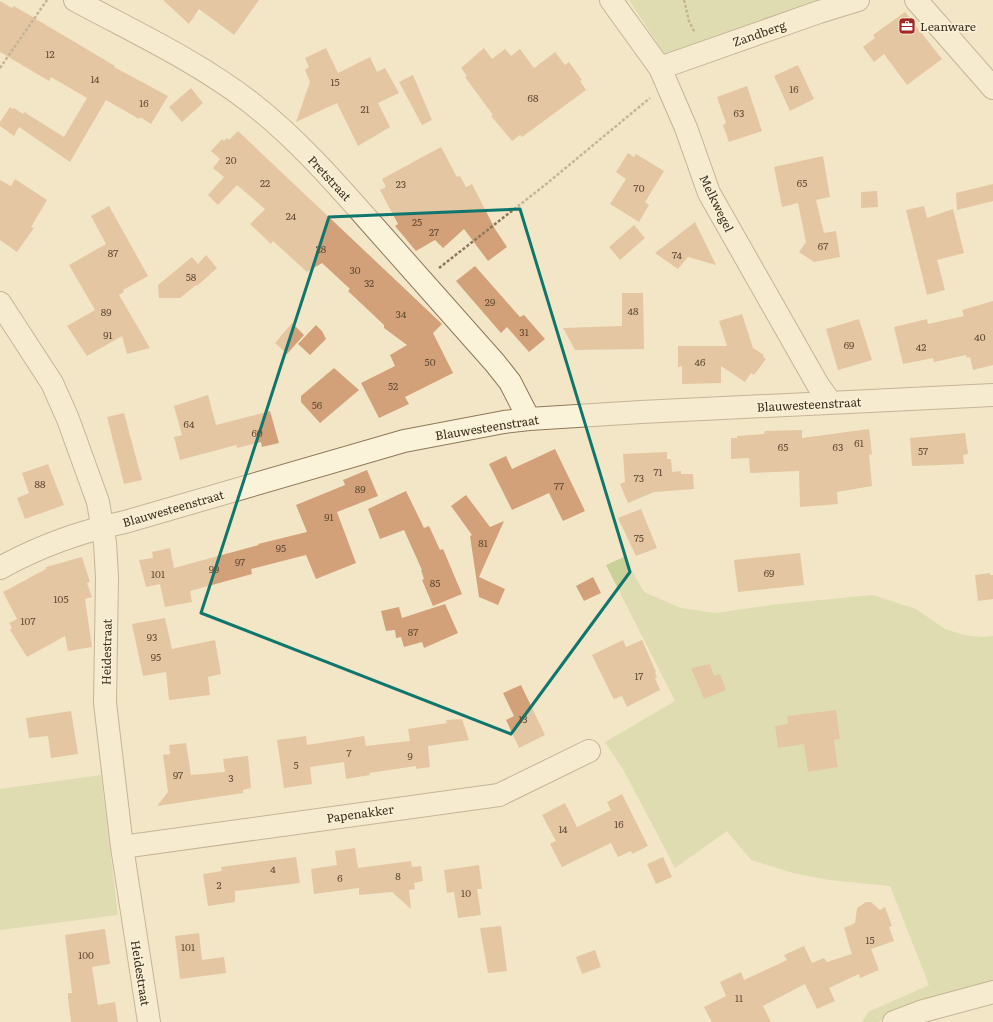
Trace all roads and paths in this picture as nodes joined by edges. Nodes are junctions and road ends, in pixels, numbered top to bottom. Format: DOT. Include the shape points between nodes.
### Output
graph roads {
  1 [pos="47,0"];
  2 [pos="75,0"];
  3 [pos="611,0"];
  4 [pos="684,0"];
  5 [pos="858,0"];
  6 [pos="916,0"];
  7 [pos="705,52"];
  8 [pos="0,68"];
  9 [pos="664,75"];
  10 [pos="993,88"];
  11 [pos="422,280"];
  12 [pos="0,303"];
  13 [pos="993,395"];
  14 [pos="831,403"];
  15 [pos="529,419"];
  16 [pos="102,527"];
  17 [pos="0,568"];
  18 [pos="589,751"];
  19 [pos="122,847"];
  20 [pos="993,992"];
  21 [pos="149,1022"];
  22 [pos="894,1022"];
  1 -- 8 [label="path"];
  2 -- 11 [label="street, Pretstraat" via="163,47 251,103 327,174"];
  3 -- 9 [label="street, Melkwegel"];
  4 -- 7 [label="path" via="689,21"];
  5 -- 7 [label="street, Zandberg"];
  6 -- 10 [label="street"];
  7 -- 9 [label="street, Zandberg"];
  9 -- 11 [label="path" via="545,185"];
  9 -- 14 [label="street, Melkwegel" via="709,193 814,378"];
  11 -- 15 [label="street, Pretstraat" via="510,382"];
  12 -- 16 [label="street, Heidestraat" via="52,383 98,502"];
  13 -- 14 [label="street, Blauwesteenstraat"];
  14 -- 15 [label="street, Blauwesteenstraat"];
  15 -- 16 [label="street, Blauwesteenstraat" via="404,442"];
  16 -- 17 [label="street, Blauwesteenstraat" via="23,556"];
  16 -- 19 [label="street, Heidestraat" via="107,578 105,703"];
  18 -- 19 [label="street, Papenakker" via="499,795"];
  19 -- 21 [label="street, Heidestraat"];
  20 -- 22 [label="street" via="923,1010"];
}
